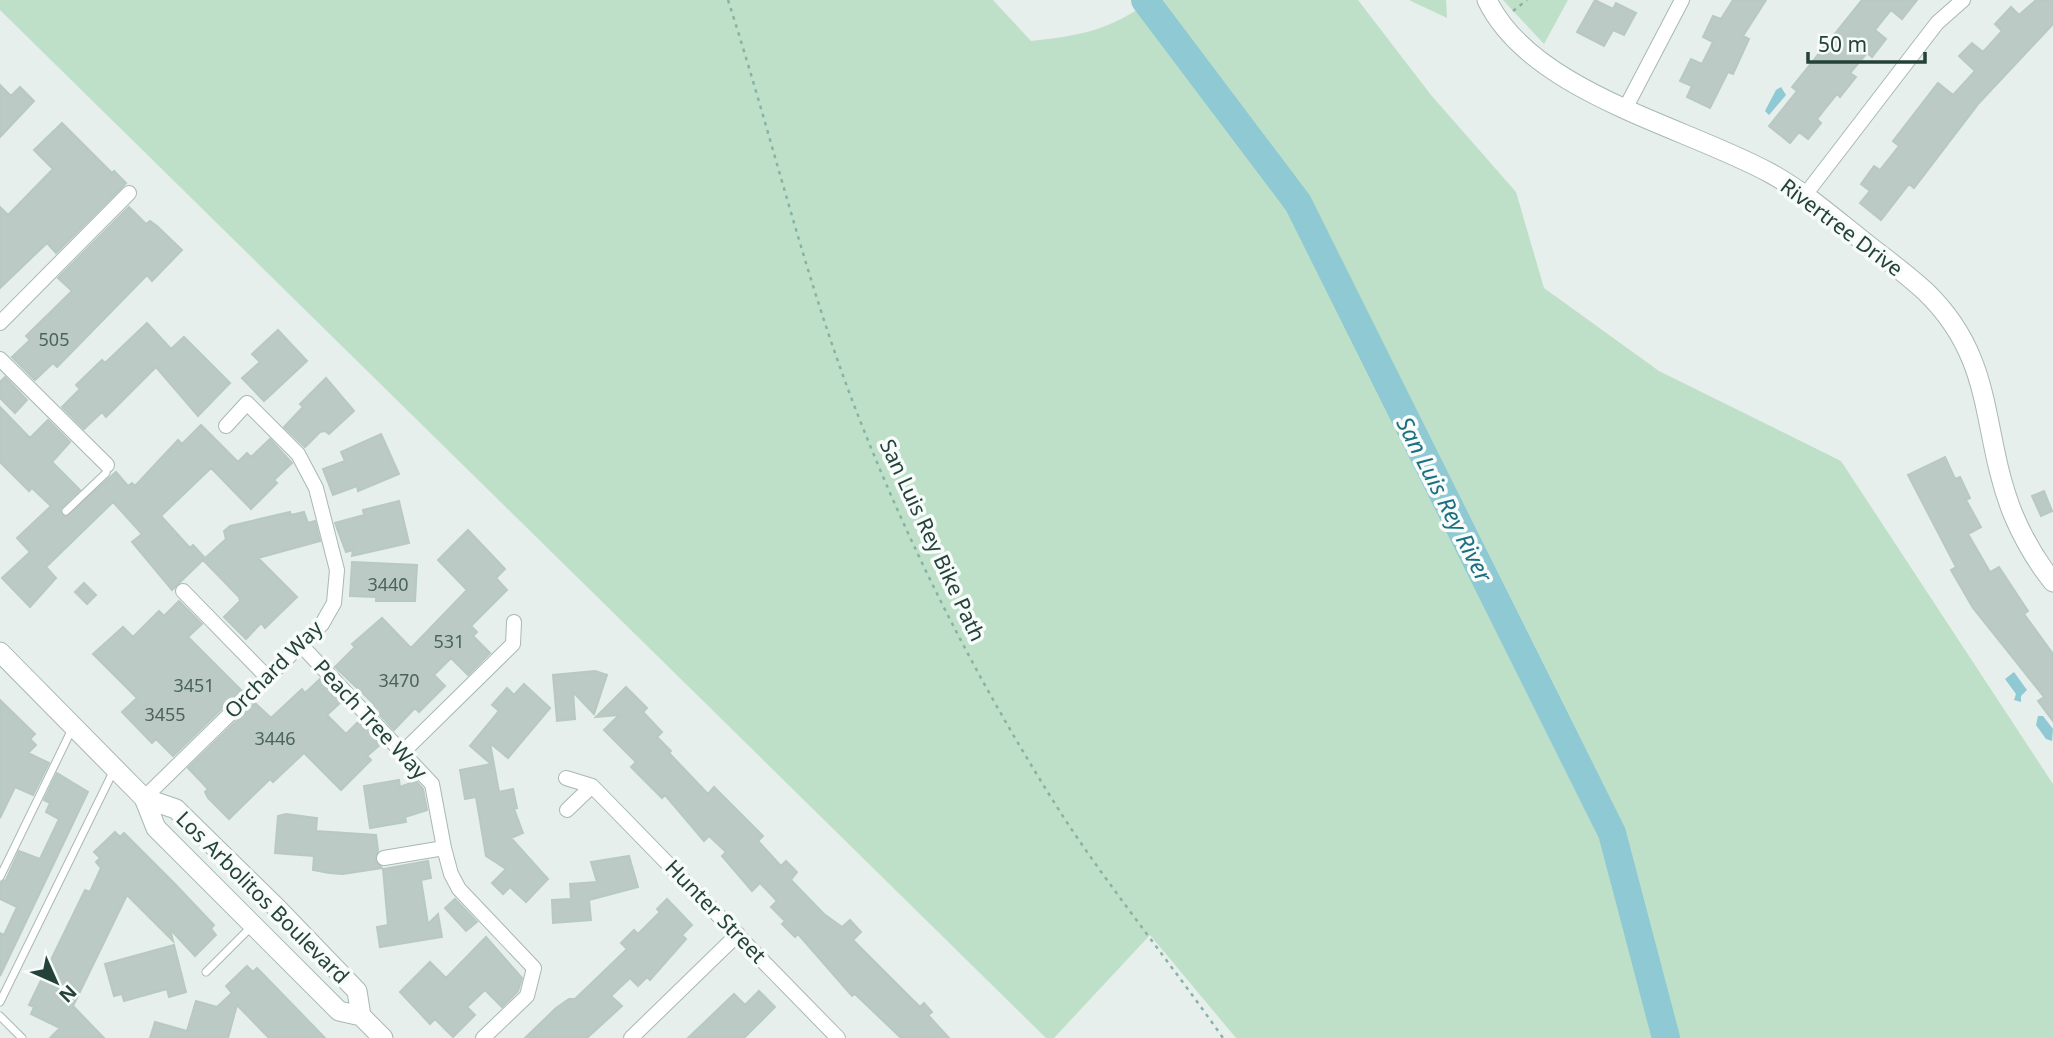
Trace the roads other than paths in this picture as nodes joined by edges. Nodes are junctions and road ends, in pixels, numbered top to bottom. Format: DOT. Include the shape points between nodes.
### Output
graph roads {
  1 [pos="1487,0"];
  2 [pos="1682,0"];
  3 [pos="1963,0"];
  4 [pos="1626,107"];
  5 [pos="129,192"];
  6 [pos="1805,195"];
  7 [pos="0,323"];
  8 [pos="0,359"];
  9 [pos="226,426"];
  10 [pos="107,465"];
  11 [pos="66,511"];
  12 [pos="2053,582"];
  13 [pos="183,591"];
  14 [pos="514,622"];
  15 [pos="300,644"];
  16 [pos="0,652"];
  17 [pos="267,677"];
  18 [pos="73,726"];
  19 [pos="403,752"];
  20 [pos="115,768"];
  21 [pos="566,778"];
  22 [pos="592,786"];
  23 [pos="144,798"];
  24 [pos="567,810"];
  25 [pos="444,848"];
  26 [pos="384,858"];
  27 [pos="0,877"];
  28 [pos="255,923"];
  29 [pos="738,934"];
  30 [pos="206,972"];
  31 [pos="0,1002"];
  32 [pos="0,1016"];
  33 [pos="361,1016"];
  34 [pos="22,1038"];
  35 [pos="383,1038"];
  36 [pos="483,1038"];
  37 [pos="631,1038"];
  38 [pos="838,1038"];
  1 -- 4 [label="street, Rivertree Drive" via="1509,35 1538,61"];
  2 -- 4 [label="street"];
  3 -- 6 [label="street" via="1937,23"];
  4 -- 6 [label="street, Rivertree Drive" via="1727,152"];
  5 -- 7 [label="street"];
  6 -- 12 [label="street, Rivertree Drive" via="1924,290 1955,327 1982,381 2012,513"];
  8 -- 10 [label="street"];
  9 -- 15 [label="street, Orchard Way" via="247,403 298,454 316,488 337,570 334,603 322,624"];
  10 -- 11 [label="lane" via="106,473"];
  13 -- 17 [label="street"];
  14 -- 19 [label="street" via="513,644"];
  15 -- 17 [label="street, Orchard Way"];
  15 -- 19 [label="street, Peach Tree Way"];
  16 -- 18 [label="street, Los Arbolitos Boulevard"];
  17 -- 23 [label="street, Orchard Way"];
  18 -- 20 [label="street, Los Arbolitos Boulevard"];
  18 -- 27 [label="lane"];
  19 -- 25 [label="street, Peach Tree Way" via="432,784"];
  20 -- 23 [label="street, Los Arbolitos Boulevard"];
  20 -- 31 [label="lane"];
  21 -- 22 [label="street, Hunter Street"];
  22 -- 24 [label="street"];
  22 -- 29 [label="street, Hunter Street"];
  23 -- 28 [label="street, Los Arbolitos Boulevard" via="156,828"];
  23 -- 33 [label="street, Los Arbolitos Boulevard" via="176,809 278,909 356,991"];
  25 -- 26 [label="street"];
  25 -- 36 [label="street, Peach Tree Way" via="460,889 534,968 527,996"];
  28 -- 30 [label="lane"];
  28 -- 33 [label="street, Los Arbolitos Boulevard" via="339,1011"];
  29 -- 37 [label="street"];
  29 -- 38 [label="street, Hunter Street"];
  32 -- 34 [label="lane"];
  33 -- 35 [label="street, Los Arbolitos Boulevard"];
}
